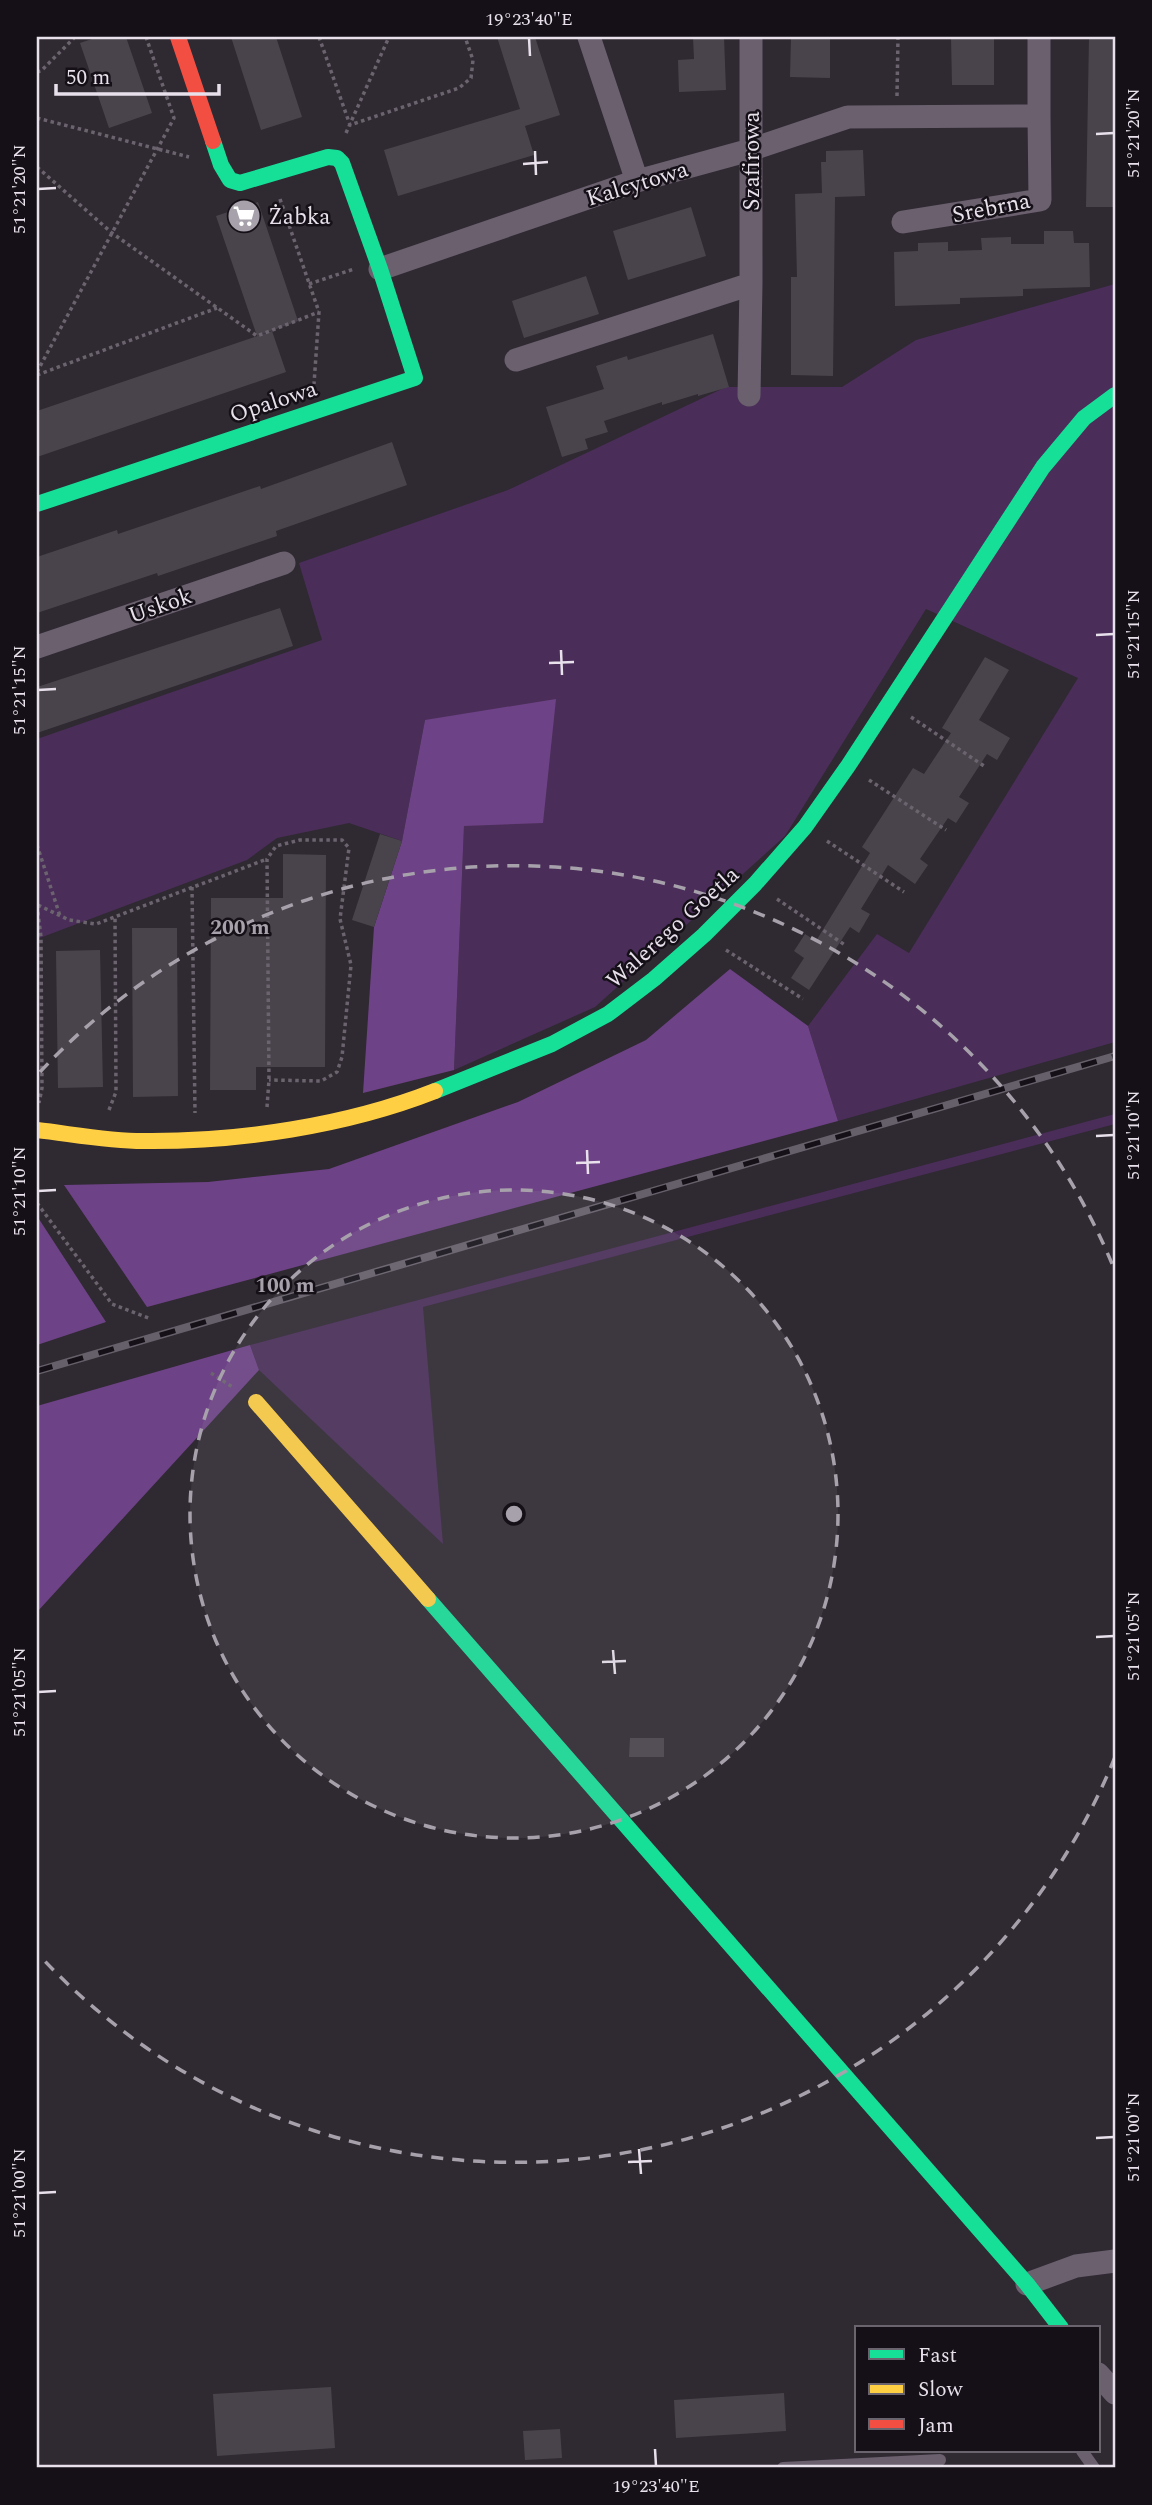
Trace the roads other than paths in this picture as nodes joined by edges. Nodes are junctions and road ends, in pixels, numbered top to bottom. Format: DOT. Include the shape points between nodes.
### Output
graph roads {
  1 [pos="177,37"];
  2 [pos="590,37"];
  3 [pos="751,37"];
  4 [pos="1039,37"];
  5 [pos="1039,116"];
  6 [pos="750,150"];
  7 [pos="637,181"];
  8 [pos="903,222"];
  9 [pos="379,265"];
  10 [pos="751,284"];
  11 [pos="516,360"];
  12 [pos="749,395"];
  13 [pos="1115,395"];
  14 [pos="37,503"];
  15 [pos="284,563"];
  16 [pos="37,647"];
  17 [pos="37,1130"];
  18 [pos="256,1402"];
  19 [pos="1115,2261"];
  20 [pos="1027,2284"];
  21 [pos="1059,2326"];
  22 [pos="1100,2376"];
  23 [pos="1115,2393"];
  24 [pos="1083,2452"];
  25 [pos="940,2460"];
  26 [pos="783,2468"];
  27 [pos="1094,2468"];
  1 -- 9 [label="street" via="230,180 240,183 319,159 337,158 346,171"];
  2 -- 7 [label="street"];
  3 -- 6 [label="street, Szafirowa"];
  4 -- 5 [label="street, Srebrna"];
  5 -- 6 [label="street, Kalcytowa" via="862,116 836,120"];
  5 -- 8 [label="street, Srebrna" via="1040,200"];
  6 -- 7 [label="street, Kalcytowa"];
  6 -- 10 [label="street, Szafirowa"];
  7 -- 9 [label="street, Kalcytowa"];
  9 -- 14 [label="street, Opalowa" via="415,378"];
  10 -- 11 [label="street"];
  10 -- 12 [label="street, Szafirowa"];
  13 -- 17 [label="street, Walerego Goetla" via="1084,418 1043,467 805,827 704,935 608,1014 552,1044 401,1104 270,1134 195,1140 104,1138"];
  15 -- 16 [label="street, Uskok"];
  18 -- 20 [label="street"];
  19 -- 20 [label="street" via="1076,2266"];
  20 -- 21 [label="street"];
  22 -- 23 [label="street"];
  24 -- 27 [label="lane"];
  25 -- 26 [label="lane"];
}
